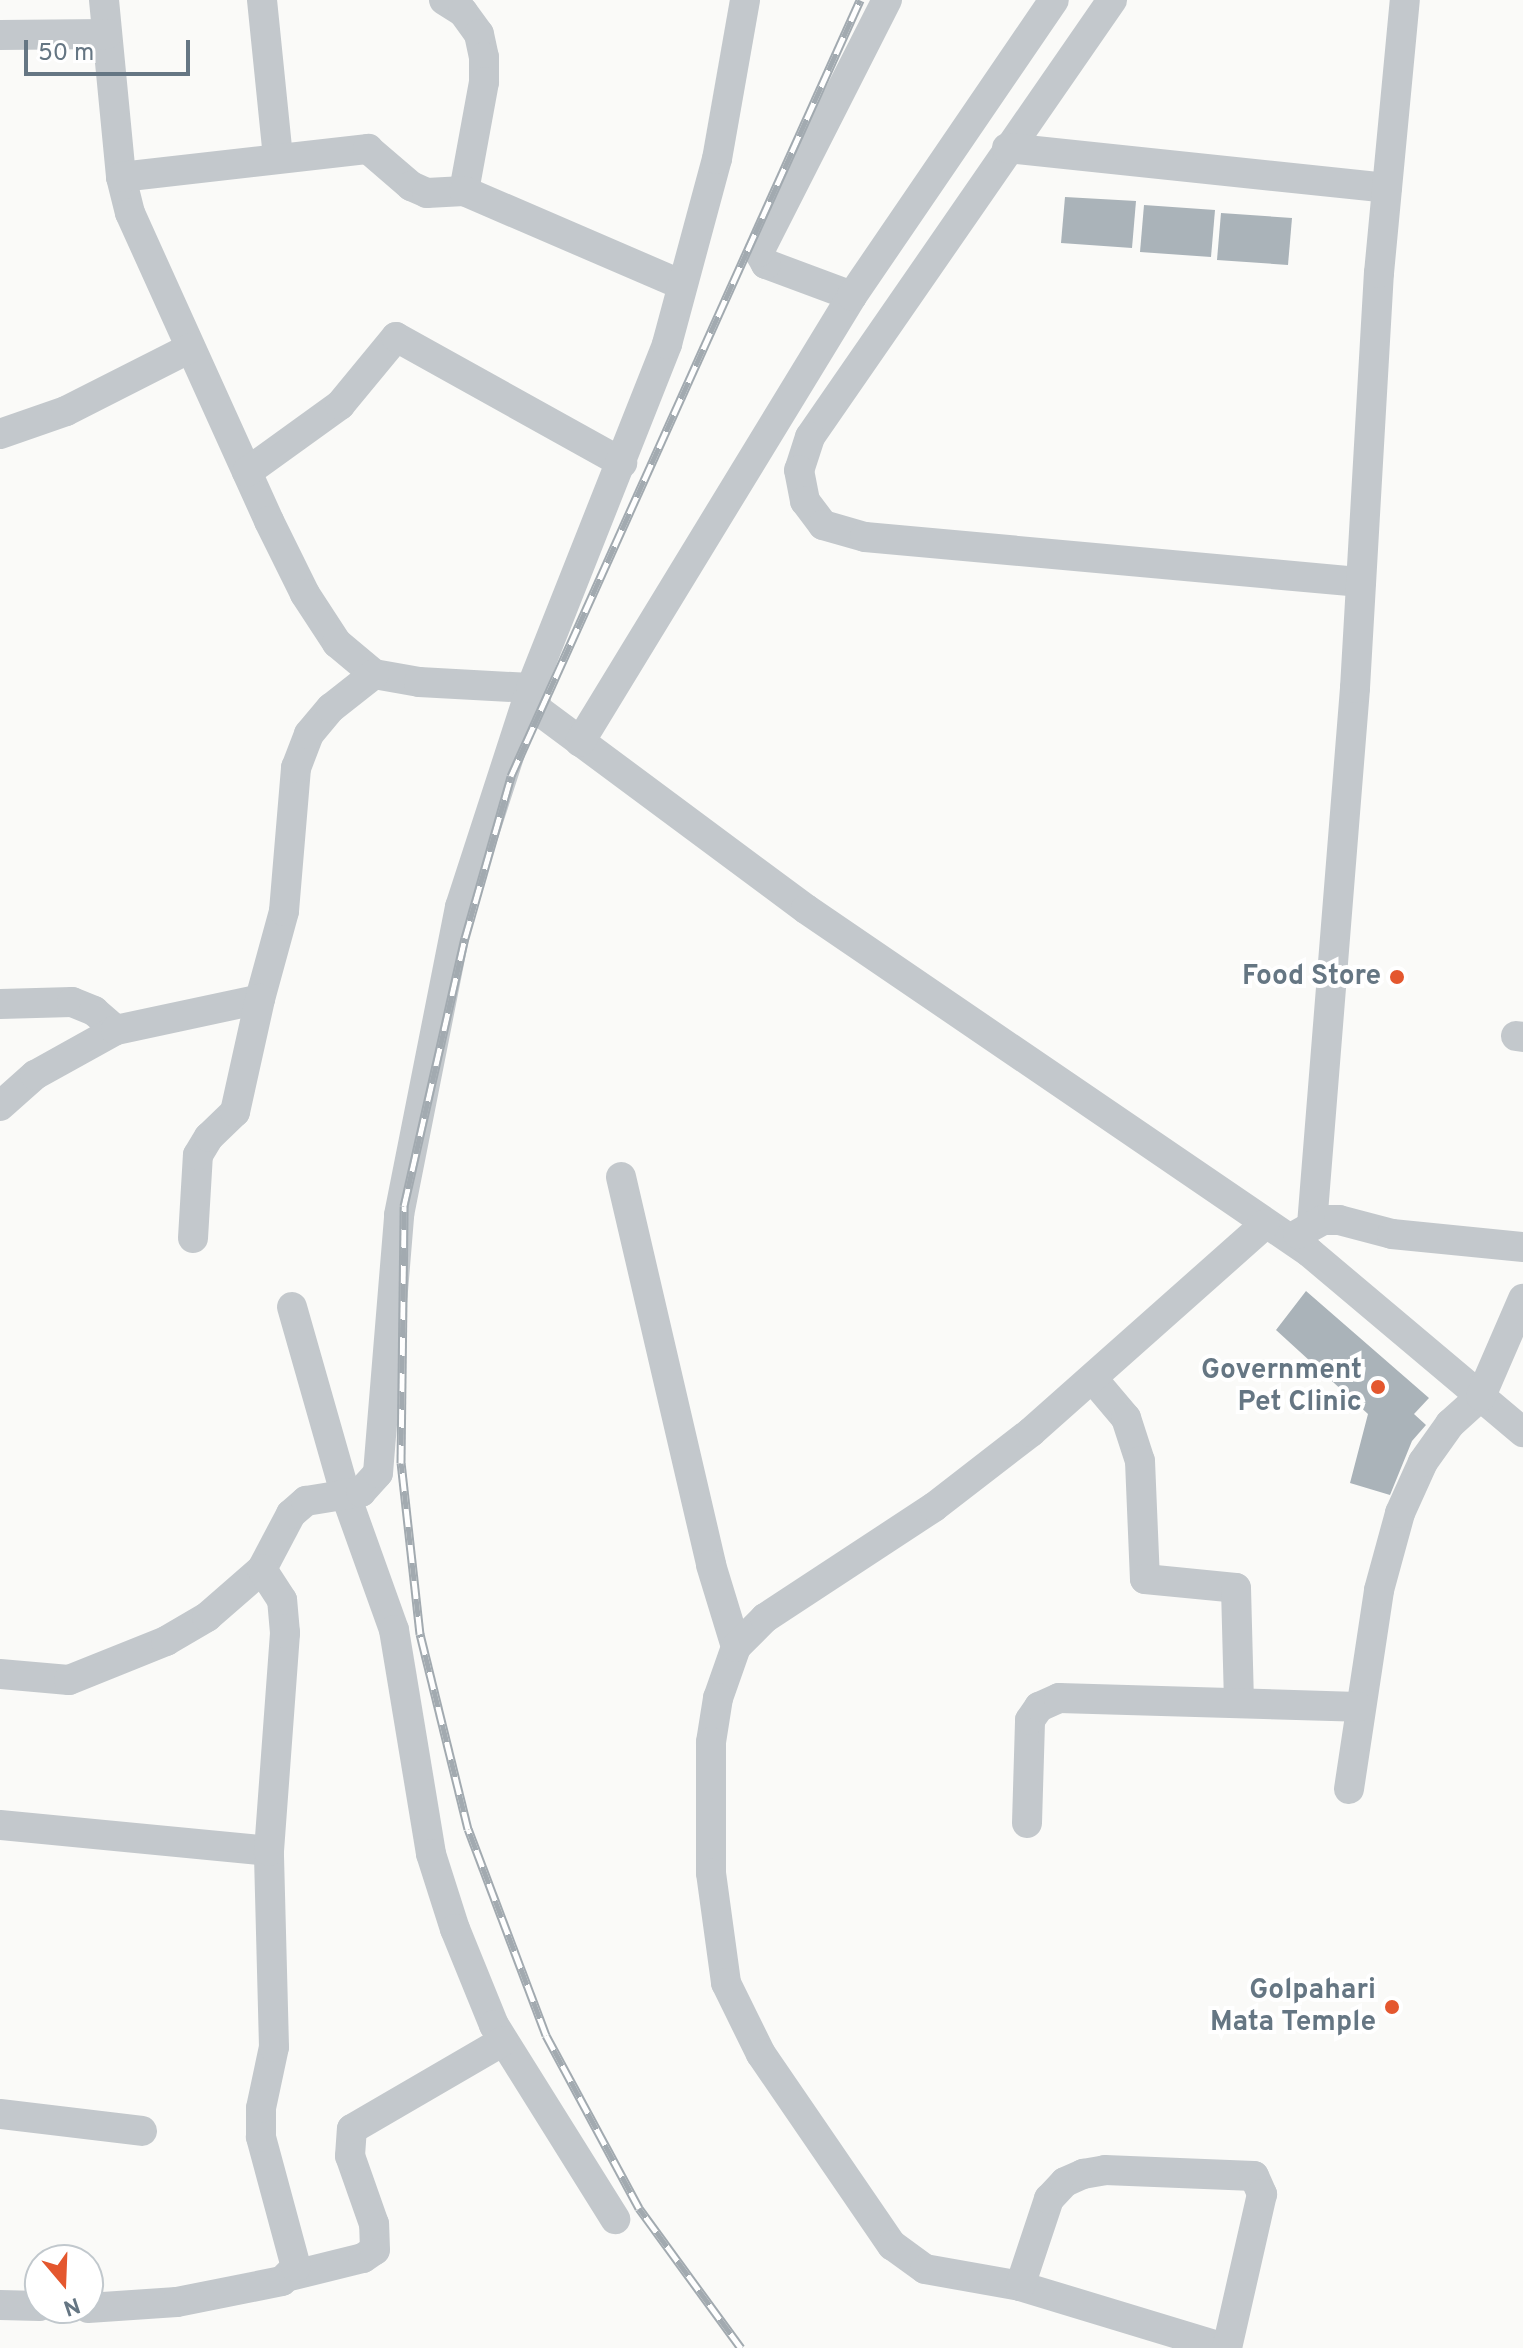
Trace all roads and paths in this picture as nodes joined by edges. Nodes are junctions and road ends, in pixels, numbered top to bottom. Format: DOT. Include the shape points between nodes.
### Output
graph roads {
  1 [pos="104,0"];
  2 [pos="262,0"];
  3 [pos="444,0"];
  4 [pos="745,0"];
  5 [pos="887,0"];
  6 [pos="1054,0"];
  7 [pos="1112,0"];
  8 [pos="1405,0"];
  9 [pos="107,34"];
  10 [pos="0,35"];
  11 [pos="1007,148"];
  12 [pos="278,158"];
  13 [pos="121,177"];
  14 [pos="1387,188"];
  15 [pos="464,191"];
  16 [pos="682,285"];
  17 [pos="852,296"];
  18 [pos="190,348"];
  19 [pos="0,434"];
  20 [pos="622,463"];
  21 [pos="247,472"];
  22 [pos="1361,582"];
  23 [pos="374,674"];
  24 [pos="531,688"];
  25 [pos="580,742"];
  26 [pos="260,999"];
  27 [pos="0,1004"];
  28 [pos="116,1030"];
  29 [pos="0,1106"];
  30 [pos="621,1177"];
  31 [pos="1289,1230"];
  32 [pos="193,1238"];
  33 [pos="1523,1247"];
  34 [pos="1523,1299"];
  35 [pos="292,1307"];
  36 [pos="1093,1379"];
  37 [pos="1481,1396"];
  38 [pos="1523,1432"];
  39 [pos="345,1493"];
  40 [pos="262,1569"];
  41 [pos="736,1647"];
  42 [pos="0,1674"];
  43 [pos="1239,1701"];
  44 [pos="1358,1707"];
  45 [pos="1349,1789"];
  46 [pos="1027,1823"];
  47 [pos="0,1825"];
  48 [pos="269,1851"];
  49 [pos="503,2041"];
  50 [pos="0,2114"];
  51 [pos="142,2131"];
  52 [pos="615,2219"];
  53 [pos="290,2276"];
  54 [pos="1020,2286"];
  55 [pos="0,2305"];
  56 [pos="24,2306"];
  57 [pos="104,2307"];
  58 [pos="1225,2348"];
  1 -- 9 [label="street"];
  2 -- 12 [label="street"];
  3 -- 15 [label="street" via="463,12 479,34 484,57"];
  4 -- 16 [label="street" via="717,159"];
  5 -- 17 [label="street" via="759,252 766,264"];
  6 -- 17 [label="street"];
  7 -- 11 [label="street"];
  8 -- 14 [label="street"];
  9 -- 10 [label="street"];
  9 -- 13 [label="street"];
  11 -- 14 [label="street"];
  11 -- 22 [label="street" via="810,437 799,470 805,501 823,525 865,537"];
  12 -- 13 [label="street"];
  12 -- 15 [label="street" via="368,149 427,193"];
  13 -- 18 [label="street" via="148,258"];
  14 -- 22 [label="street"];
  15 -- 16 [label="street"];
  16 -- 20 [label="street" via="667,344"];
  17 -- 25 [label="street"];
  18 -- 19 [label="street" via="66,411"];
  18 -- 21 [label="street"];
  20 -- 21 [label="street" via="396,337 340,405"];
  20 -- 24 [label="street"];
  21 -- 23 [label="street" via="305,594 337,643"];
  22 -- 31 [label="street"];
  23 -- 24 [label="street"];
  23 -- 26 [label="street" via="316,725 296,768 284,911"];
  24 -- 25 [label="street" via="538,710"];
  24 -- 39 [label="street" via="460,907 427,1056 399,1215 378,1473 372,1485"];
  25 -- 31 [label="street" via="806,909"];
  26 -- 28 [label="street"];
  26 -- 32 [label="street" via="235,1112 198,1155"];
  27 -- 28 [label="street" via="72,1002 94,1011"];
  28 -- 29 [label="street" via="35,1075"];
  30 -- 41 [label="street" via="711,1565"];
  31 -- 33 [label="street" via="1339,1220 1392,1234"];
  31 -- 36 [label="street"];
  31 -- 37 [label="street"];
  34 -- 37 [label="street"];
  35 -- 39 [label="street"];
  36 -- 41 [label="street" via="934,1507 765,1618"];
  36 -- 43 [label="street" via="1126,1418 1140,1461 1145,1579 1236,1588"];
  37 -- 38 [label="street"];
  37 -- 44 [label="street" via="1450,1424 1423,1462 1400,1513 1379,1590"];
  39 -- 40 [label="street" via="306,1501 291,1514"];
  39 -- 49 [label="street" via="394,1630 431,1854 455,1929"];
  40 -- 42 [label="street" via="207,1617 95,1672 50,1681"];
  40 -- 48 [label="street" via="282,1600 285,1633"];
  41 -- 54 [label="street" via="718,1698 709,1801 711,1873 726,1983 761,2054 892,2245 925,2269"];
  43 -- 44 [label="street"];
  43 -- 46 [label="street" via="1097,1696 1059,1698 1039,1707 1027,1738"];
  44 -- 45 [label="street"];
  47 -- 48 [label="street"];
  48 -- 53 [label="street" via="274,2047 261,2108 261,2137 297,2256"];
  49 -- 52 [label="street"];
  49 -- 53 [label="street" via="352,2129 350,2156 374,2224 375,2250 363,2258"];
  50 -- 51 [label="street"];
  53 -- 57 [label="street" via="177,2302"];
  54 -- 58 [label="street"];
  54 -- 58 [label="street" via="1049,2199 1074,2178 1105,2170 1254,2176 1262,2194"];
  55 -- 56 [label="street"];
}
